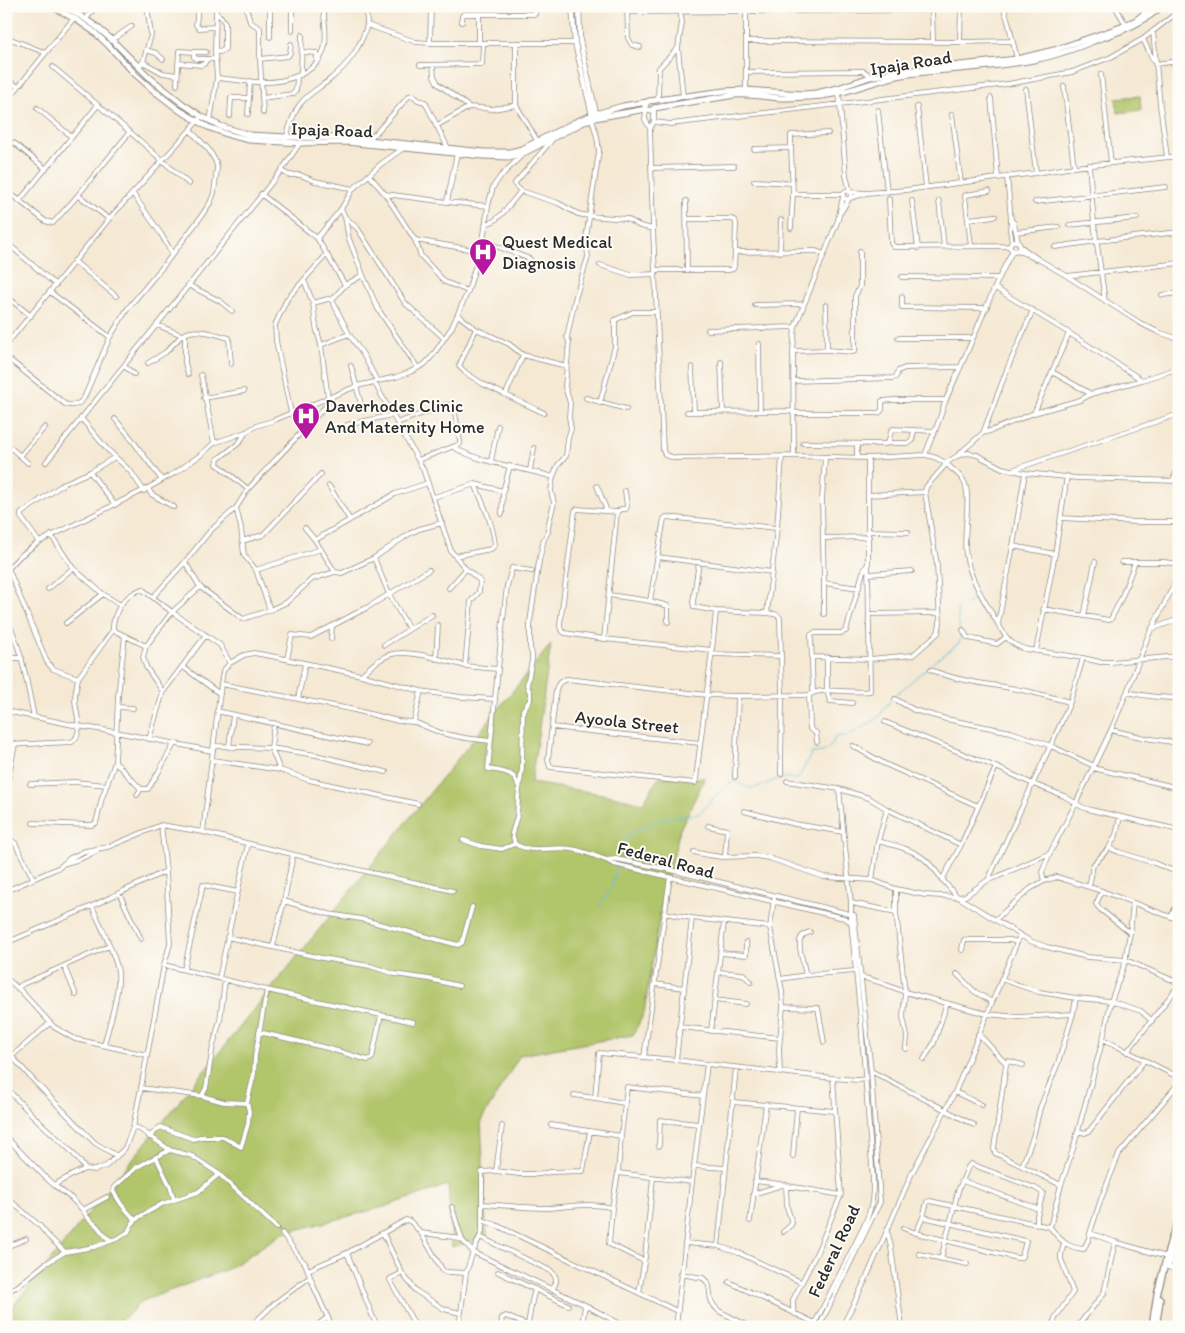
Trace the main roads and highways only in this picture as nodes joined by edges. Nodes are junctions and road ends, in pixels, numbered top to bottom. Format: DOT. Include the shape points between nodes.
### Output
graph roads {
  1 [pos="51,6"];
  2 [pos="63,6"];
  3 [pos="1154,6"];
  4 [pos="1162,6"];
  5 [pos="1054,52"];
  6 [pos="652,101"];
  7 [pos="654,108"];
  8 [pos="646,109"];
  9 [pos="594,116"];
  10 [pos="199,119"];
  11 [pos="285,140"];
  12 [pos="449,150"];
  13 [pos="1179,1220"];
  14 [pos="1179,1232"];
  15 [pos="1152,1327"];
  16 [pos="1156,1327"];
  1 -- 10 [label="main road, Ipaja Road" via="101,38 136,75 179,110"];
  2 -- 10 [label="main road, Ipaja Road" via="112,40 154,82"];
  3 -- 5 [label="main road, Ipaja Road" via="1126,24"];
  4 -- 5 [label="main road, Ipaja Road" via="1127,29"];
  5 -- 6 [label="main road, Ipaja Road" via="894,72 816,93 746,90"];
  5 -- 7 [label="main road, Ipaja Road" via="1022,62 903,75 823,96 781,98 749,94"];
  6 -- 7 [label="main road"];
  6 -- 8 [label="main road" via="645,104"];
  6 -- 9 [label="main road, Ipaja Road"];
  7 -- 8 [label="main road" via="651,111"];
  8 -- 9 [label="main road, Ipaja Road"];
  9 -- 12 [label="main road, Ipaja Road" via="510,152"];
  9 -- 12 [label="main road, Ipaja Road" via="524,153 509,157"];
  10 -- 11 [label="main road, Ipaja Road" via="250,135"];
  10 -- 11 [label="main road, Ipaja Road" via="218,131 239,138 258,142"];
  11 -- 12 [label="main road, Ipaja Road" via="367,140"];
  11 -- 12 [label="main road, Ipaja Road"];
  13 -- 15 [label="main road" via="1171,1240"];
  14 -- 16 [label="main road" via="1161,1295"];
}
